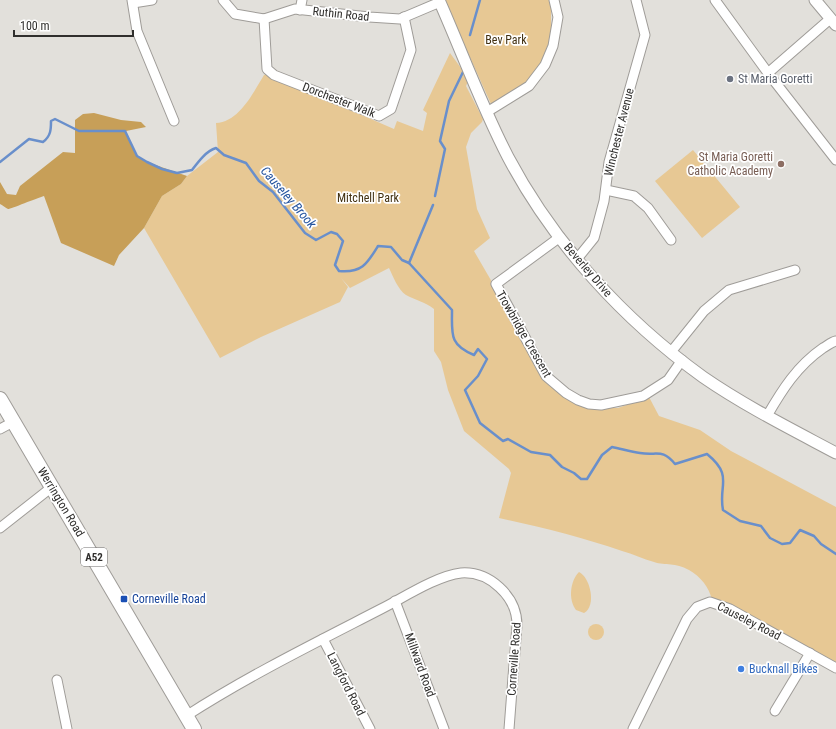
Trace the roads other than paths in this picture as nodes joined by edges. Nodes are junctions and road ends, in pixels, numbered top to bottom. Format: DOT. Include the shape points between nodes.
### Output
graph roads {
  1 [pos="152,0"];
  2 [pos="223,0"];
  3 [pos="302,0"];
  4 [pos="554,0"];
  5 [pos="636,0"];
  6 [pos="715,0"];
  7 [pos="815,0"];
  8 [pos="440,1"];
  9 [pos="133,2"];
  10 [pos="300,10"];
  11 [pos="404,17"];
  12 [pos="264,19"];
  13 [pos="833,22"];
  14 [pos="768,73"];
  15 [pos="487,112"];
  16 [pos="174,121"];
  17 [pos="836,160"];
  18 [pos="606,190"];
  19 [pos="560,237"];
  20 [pos="671,240"];
  21 [pos="577,259"];
  22 [pos="795,270"];
  23 [pos="836,341"];
  24 [pos="671,352"];
  25 [pos="682,360"];
  26 [pos="0,399"];
  27 [pos="767,416"];
  28 [pos="14,422"];
  29 [pos="0,429"];
  30 [pos="836,453"];
  31 [pos="52,487"];
  32 [pos="0,528"];
  33 [pos="396,602"];
  34 [pos="323,639"];
  35 [pos="810,653"];
  36 [pos="836,668"];
  37 [pos="57,680"];
  38 [pos="775,711"];
  39 [pos="186,716"];
  40 [pos="67,729"];
  41 [pos="194,729"];
  42 [pos="370,729"];
  43 [pos="444,729"];
  44 [pos="509,729"];
  45 [pos="633,729"];
  1 -- 9 [label="street"];
  2 -- 12 [label="street, Ruthin Road" via="235,14"];
  3 -- 10 [label="street"];
  4 -- 15 [label="street" via="558,17 553,46 545,65 530,86"];
  5 -- 18 [label="street, Winchester Avenue" via="645,35 609,162"];
  6 -- 14 [label="street"];
  7 -- 13 [label="street"];
  8 -- 11 [label="street, Ruthin Road"];
  8 -- 15 [label="street, Beverley Drive"];
  9 -- 16 [label="street" via="137,32"];
  10 -- 11 [label="street, Ruthin Road" via="369,18"];
  10 -- 12 [label="street, Ruthin Road"];
  11 -- 12 [label="street, Dorchester Walk" via="412,50 391,109 380,116 274,75 267,69"];
  13 -- 14 [label="street"];
  14 -- 17 [label="street"];
  15 -- 19 [label="street, Beverley Drive" via="509,158"];
  18 -- 20 [label="street" via="634,196 648,208"];
  18 -- 21 [label="street, Winchester Avenue" via="594,238"];
  19 -- 21 [label="street, Beverley Drive"];
  19 -- 25 [label="street, Trowbridge Crescent" via="496,284 546,376 578,400 589,404 614,404 652,391 668,380"];
  21 -- 24 [label="street, Beverley Drive" via="614,301"];
  22 -- 24 [label="street" via="729,290 704,311"];
  23 -- 27 [label="street" via="800,366"];
  24 -- 25 [label="street, Beverley Drive"];
  25 -- 27 [label="street, Beverley Drive" via="722,389"];
  26 -- 28 [label="highway, Werrington Road / A52"];
  27 -- 30 [label="street, Beverley Drive"];
  28 -- 29 [label="street"];
  28 -- 31 [label="highway, Werrington Road / A52"];
  31 -- 32 [label="street"];
  31 -- 39 [label="highway, Werrington Road / A52"];
  33 -- 34 [label="street, Corneville Road"];
  33 -- 43 [label="street, Millward Road"];
  33 -- 44 [label="street, Corneville Road" via="444,577 460,573 488,580 504,591 513,605 517,618"];
  34 -- 39 [label="street, Corneville Road" via="220,694"];
  34 -- 42 [label="street, Langford Road"];
  35 -- 36 [label="street, Causeley Road"];
  35 -- 38 [label="street"];
  35 -- 45 [label="street, Causeley Road" via="718,603 710,602 697,607 688,619"];
  37 -- 40 [label="street"];
  39 -- 41 [label="highway, Werrington Road / A52"];
}
